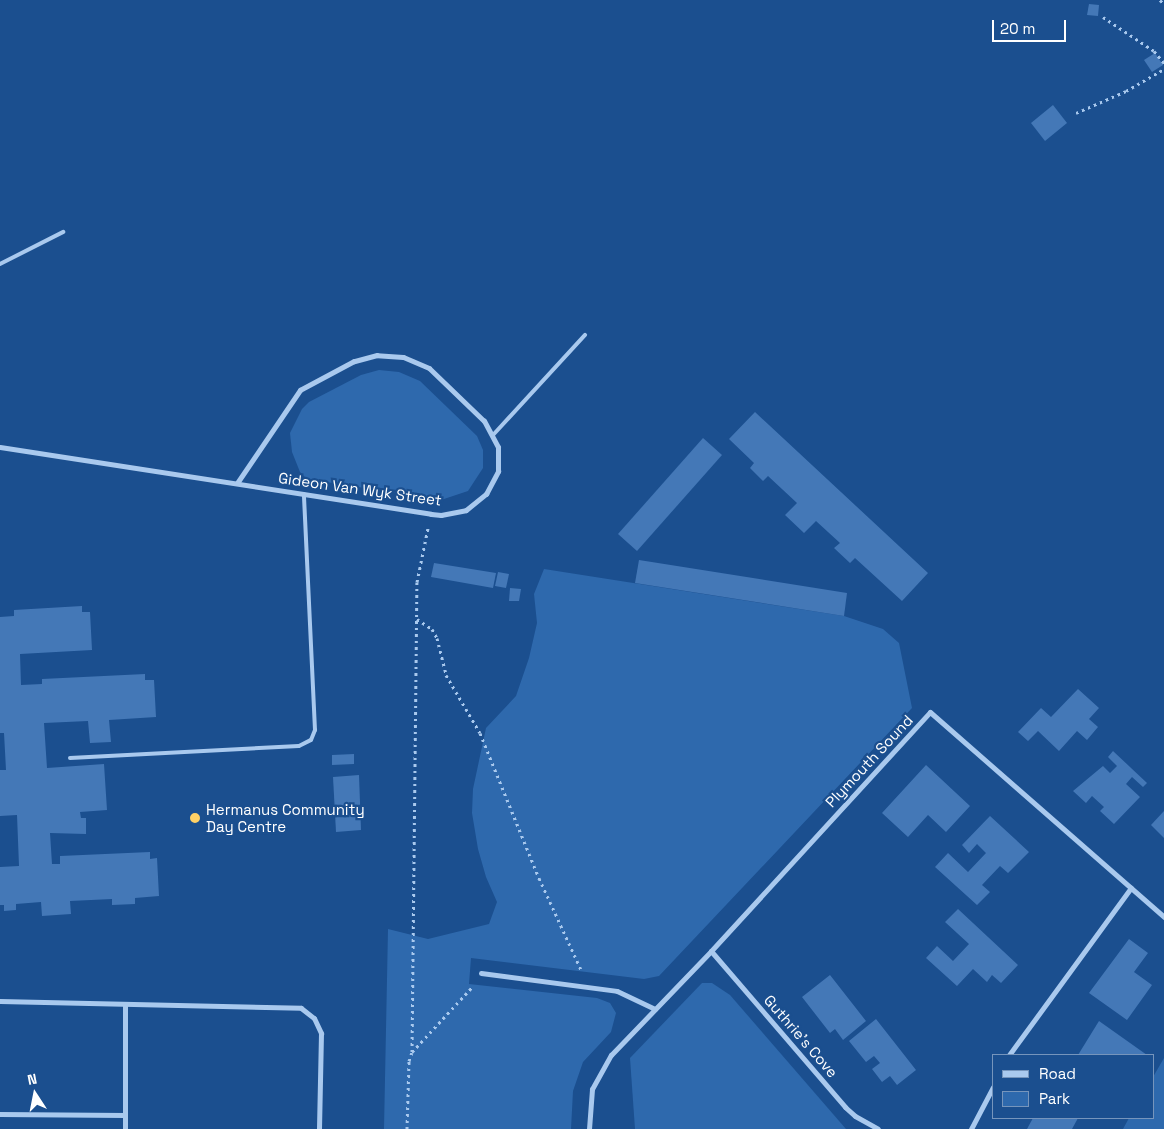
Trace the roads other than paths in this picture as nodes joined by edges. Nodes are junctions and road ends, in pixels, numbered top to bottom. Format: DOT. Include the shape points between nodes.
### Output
graph roads {
  1 [pos="63,232"];
  2 [pos="0,264"];
  3 [pos="585,335"];
  4 [pos="493,435"];
  5 [pos="0,447"];
  6 [pos="237,483"];
  7 [pos="304,494"];
  8 [pos="70,758"];
  9 [pos="1131,888"];
  10 [pos="1164,916"];
  11 [pos="711,951"];
  12 [pos="484,973"];
  13 [pos="0,1001"];
  14 [pos="125,1004"];
  15 [pos="655,1009"];
  16 [pos="1010,1054"];
  17 [pos="992,1089"];
  18 [pos="0,1114"];
  19 [pos="125,1115"];
  20 [pos="125,1129"];
  21 [pos="319,1129"];
  22 [pos="589,1129"];
  23 [pos="878,1129"];
  24 [pos="971,1129"];
  1 -- 2 [label="lane"];
  3 -- 4 [label="lane"];
  4 -- 6 [label="street, Gideon Van Wyk Street" via="484,420 429,368 403,357 377,355 354,362 300,390"];
  4 -- 7 [label="street, Gideon Van Wyk Street" via="499,459 494,483 466,510 431,514"];
  5 -- 6 [label="street, Gideon Van Wyk Street"];
  6 -- 7 [label="street, Gideon Van Wyk Street"];
  7 -- 8 [label="lane" via="315,730 311,740 299,746"];
  9 -- 10 [label="street, Plymouth Sound"];
  9 -- 11 [label="street, Plymouth Sound" via="930,712"];
  9 -- 16 [label="street"];
  11 -- 15 [label="street, Plymouth Sound"];
  11 -- 23 [label="street, Guthrie’s Cove" via="845,1107"];
  12 -- 15 [label="street" via="618,991"];
  13 -- 14 [label="street"];
  14 -- 19 [label="street"];
  14 -- 21 [label="street" via="294,1006 308,1012 321,1033"];
  15 -- 22 [label="street, Plymouth Sound" via="597,1074 589,1103"];
  17 -- 24 [label="street"];
  18 -- 19 [label="street"];
  19 -- 20 [label="street"];
}
